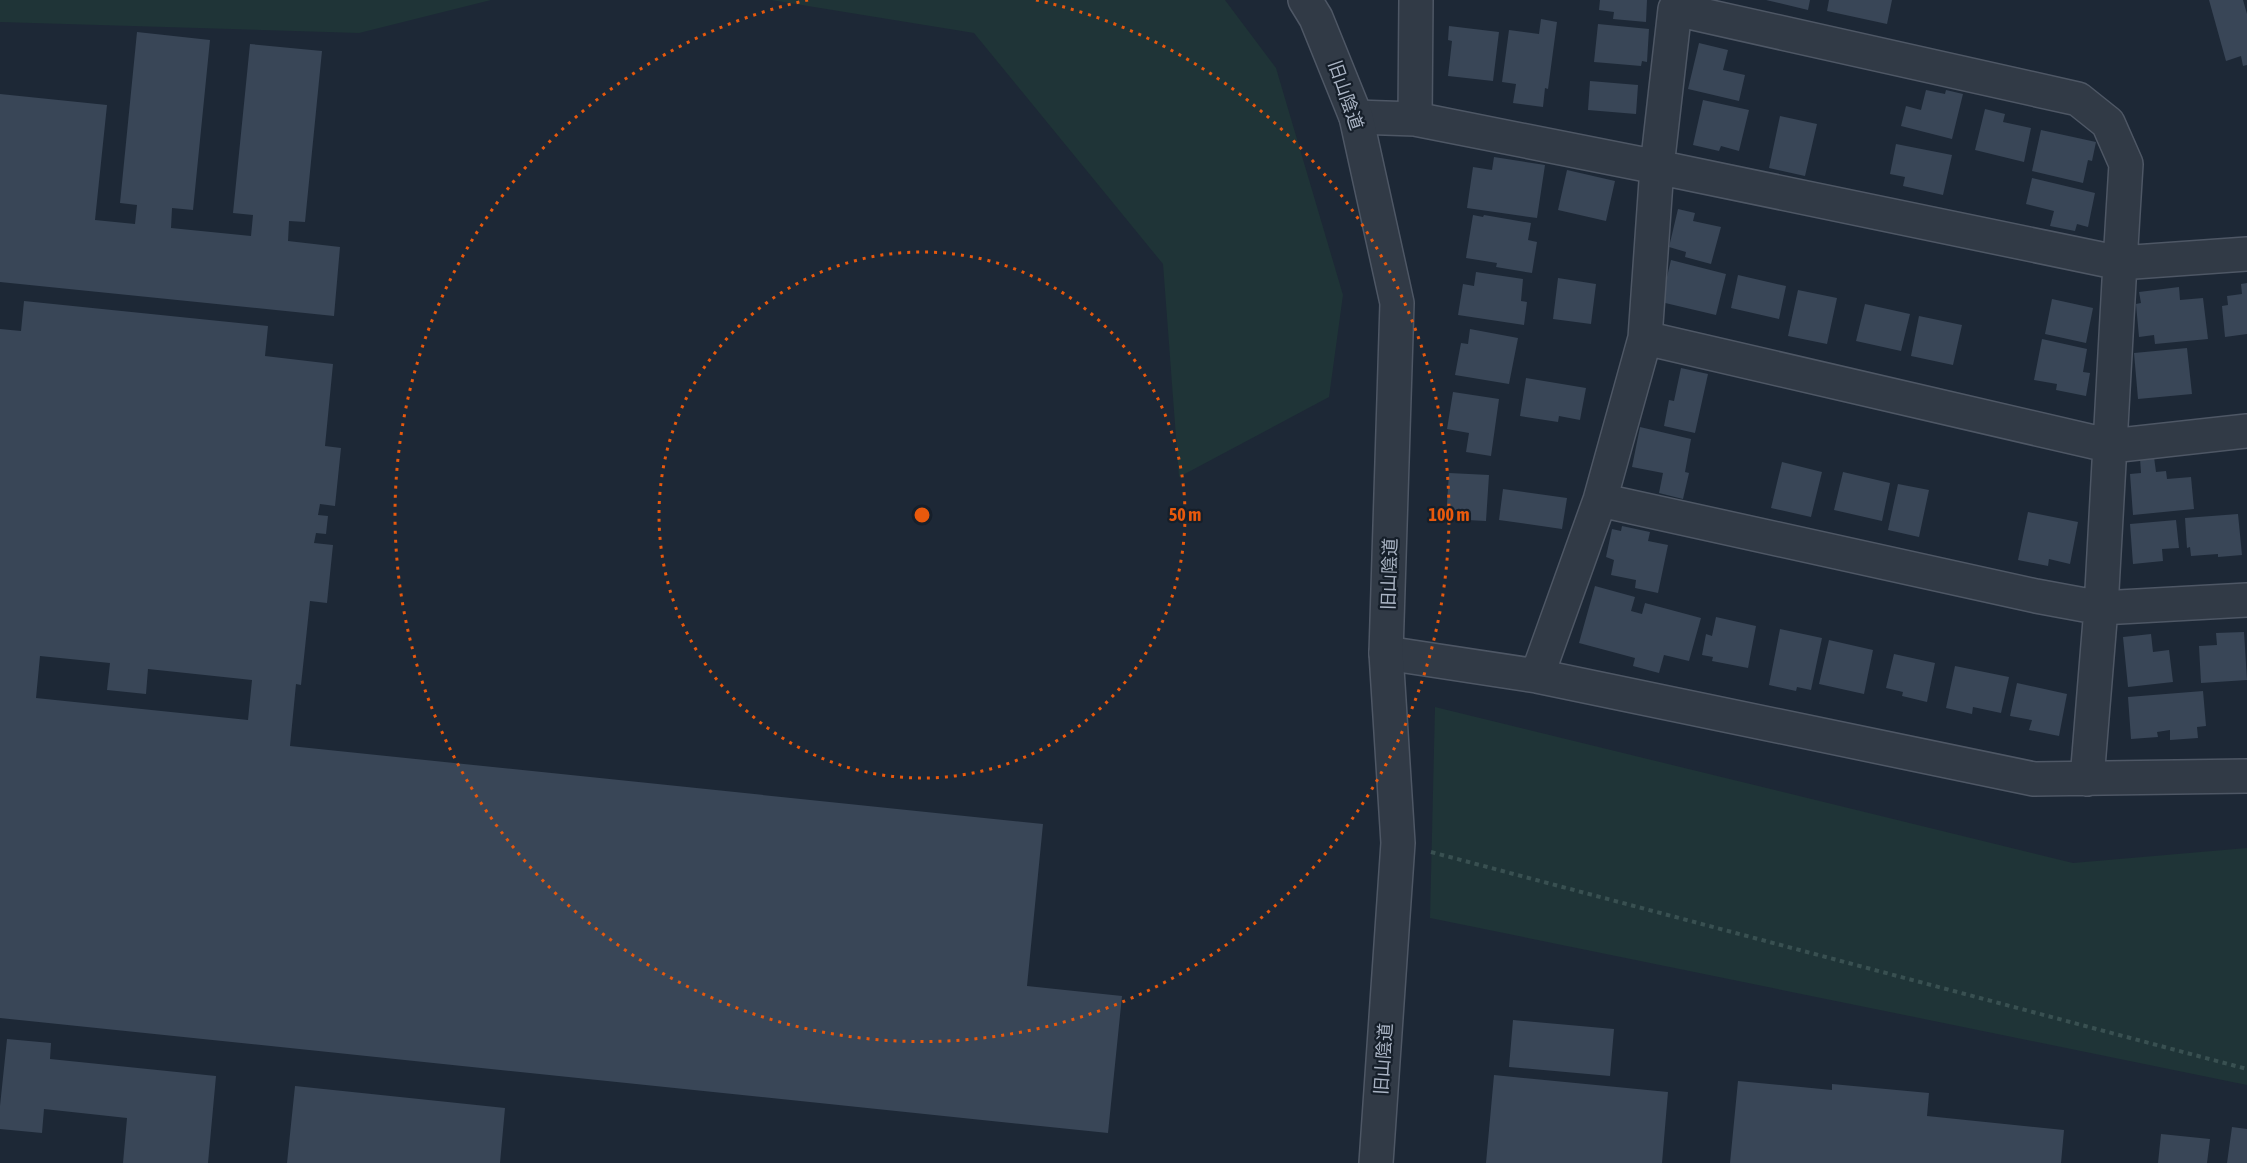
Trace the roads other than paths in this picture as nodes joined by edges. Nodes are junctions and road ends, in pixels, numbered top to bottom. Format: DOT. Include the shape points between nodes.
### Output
graph roads {
  1 [pos="1305,0"];
  2 [pos="1416,0"];
  3 [pos="1356,117"];
  4 [pos="1415,119"];
  5 [pos="1657,167"];
  6 [pos="2247,254"];
  7 [pos="2120,263"];
  8 [pos="1645,338"];
  9 [pos="2247,431"];
  10 [pos="2111,446"];
  11 [pos="1600,500"];
  12 [pos="2247,600"];
  13 [pos="2101,608"];
  14 [pos="1386,652"];
  15 [pos="1537,676"];
  16 [pos="2247,777"];
  17 [pos="2087,779"];
  18 [pos="1376,1163"];
  1 -- 3 [label="street, 旧山陰道" via="1317,18"];
  2 -- 4 [label="street"];
  3 -- 4 [label="street"];
  3 -- 14 [label="street, 旧山陰道" via="1397,303"];
  4 -- 5 [label="street"];
  5 -- 7 [label="street"];
  5 -- 7 [label="street" via="1675,9 2078,99 2108,123 2127,164"];
  5 -- 8 [label="street"];
  6 -- 7 [label="street"];
  7 -- 10 [label="street"];
  8 -- 10 [label="street"];
  8 -- 11 [label="street"];
  9 -- 10 [label="street"];
  10 -- 13 [label="street"];
  11 -- 13 [label="street"];
  11 -- 15 [label="street"];
  12 -- 13 [label="street"];
  13 -- 17 [label="street"];
  14 -- 15 [label="street"];
  14 -- 18 [label="street, 旧山陰道" via="1398,843"];
  15 -- 17 [label="street" via="2034,779"];
  16 -- 17 [label="street"];
}
